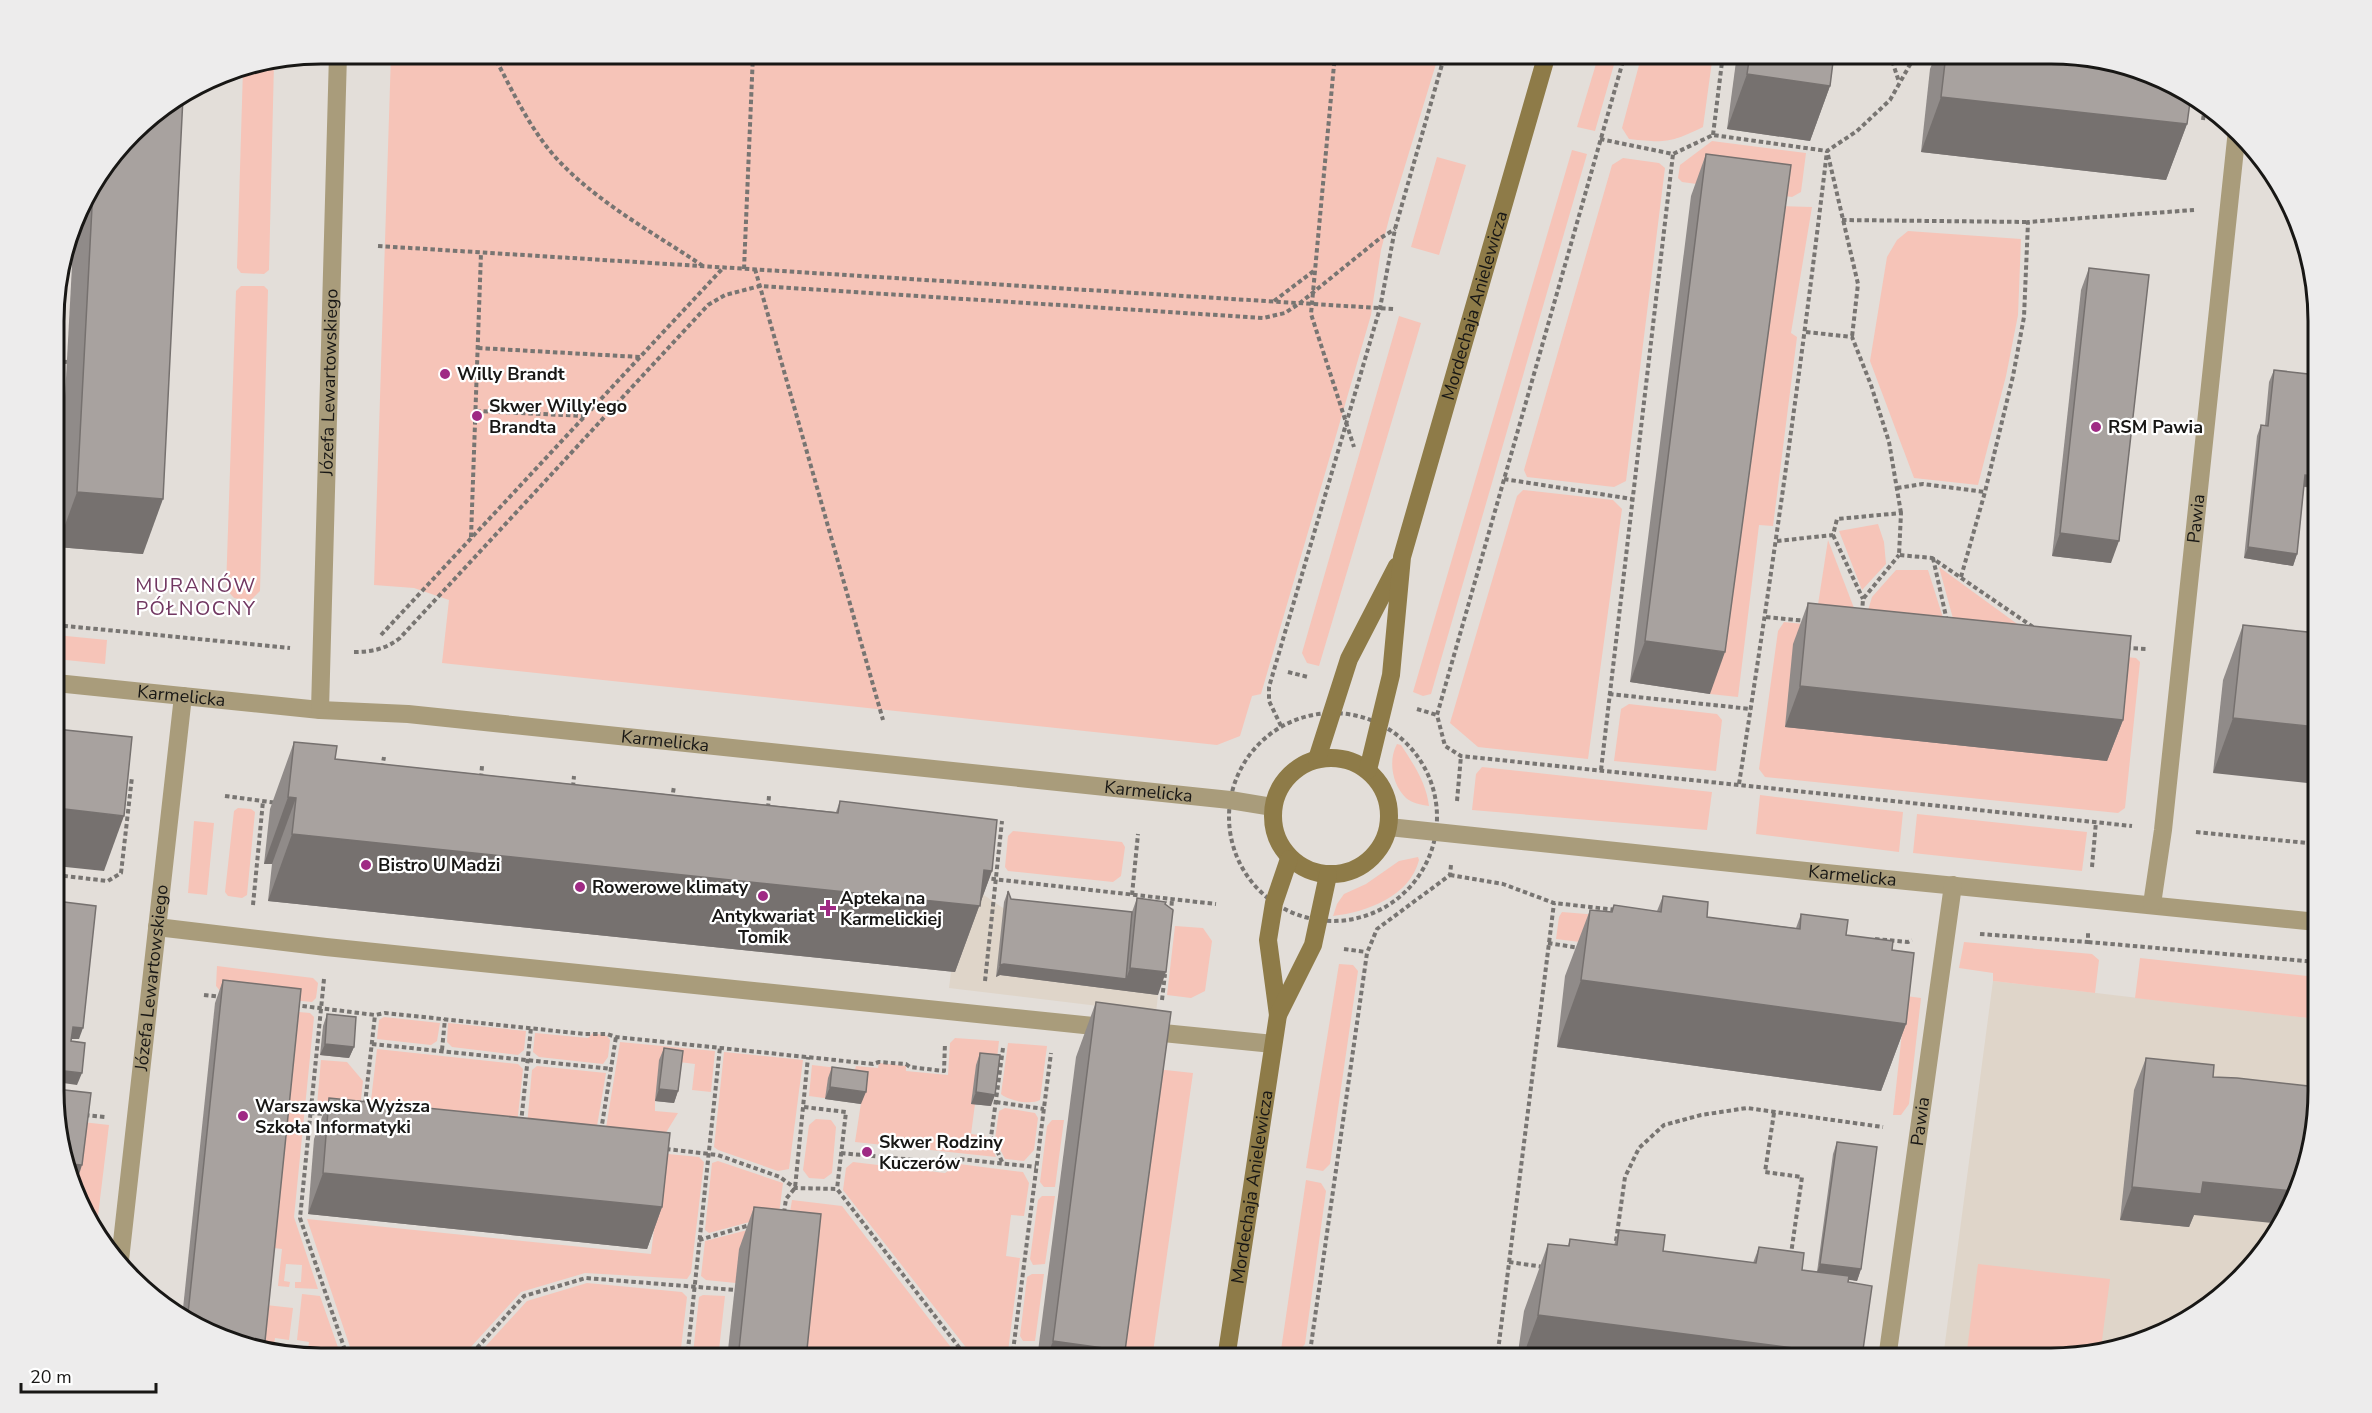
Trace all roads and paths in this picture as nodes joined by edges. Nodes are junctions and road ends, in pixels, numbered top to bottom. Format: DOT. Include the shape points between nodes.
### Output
graph roads {
  1 [pos="338,64"];
  2 [pos="498,64"];
  3 [pos="753,64"];
  4 [pos="1334,64"];
  5 [pos="1442,64"];
  6 [pos="1544,64"];
  7 [pos="1622,64"];
  8 [pos="1722,64"];
  9 [pos="1893,64"];
  10 [pos="1910,64"];
  11 [pos="1899,83"];
  12 [pos="1713,135"];
  13 [pos="1600,139"];
  14 [pos="2235,143"];
  15 [pos="1827,151"];
  16 [pos="1673,154"];
  17 [pos="2194,210"];
  18 [pos="1842,220"];
  19 [pos="2028,222"];
  20 [pos="1395,229"];
  21 [pos="378,246"];
  22 [pos="481,253"];
  23 [pos="704,266"];
  24 [pos="724,267"];
  25 [pos="744,269"];
  26 [pos="1316,269"];
  27 [pos="755,270"];
  28 [pos="760,285"];
  29 [pos="1314,291"];
  30 [pos="1274,301"];
  31 [pos="1300,303"];
  32 [pos="1313,304"];
  33 [pos="1380,308"];
  34 [pos="1394,309"];
  35 [pos="1806,332"];
  36 [pos="1852,337"];
  37 [pos="478,348"];
  38 [pos="640,357"];
  39 [pos="64,362"];
  40 [pos="67,362"];
  41 [pos="476,411"];
  42 [pos="585,416"];
  43 [pos="1347,423"];
  44 [pos="1354,447"];
  45 [pos="1504,479"];
  46 [pos="1897,488"];
  47 [pos="1985,492"];
  48 [pos="1632,499"];
  49 [pos="1901,513"];
  50 [pos="1833,535"];
  51 [pos="471,538"];
  52 [pos="1777,541"];
  53 [pos="1899,555"];
  54 [pos="1402,556"];
  55 [pos="1932,558"];
  56 [pos="1961,577"];
  57 [pos="1863,599"];
  58 [pos="1766,617"];
  59 [pos="1861,617"];
  60 [pos="1813,621"];
  61 [pos="1948,623"];
  62 [pos="64,626"];
  63 [pos="2038,631"];
  64 [pos="381,635"];
  65 [pos="2115,647"];
  66 [pos="285,648"];
  67 [pos="2147,649"];
  68 [pos="357,652"];
  69 [pos="1288,672"];
  70 [pos="1310,678"];
  71 [pos="64,684"];
  72 [pos="1609,694"];
  73 [pos="183,696"];
  74 [pos="1416,709"];
  75 [pos="1751,709"];
  76 [pos="320,710"];
  77 [pos="1309,715"];
  78 [pos="1437,715"];
  79 [pos="883,720"];
  80 [pos="1281,726"];
  81 [pos="1396,733"];
  82 [pos="1461,756"];
  83 [pos="384,757"];
  84 [pos="1317,759"];
  85 [pos="1244,760"];
  86 [pos="482,766"];
  87 [pos="1368,770"];
  88 [pos="1601,770"];
  89 [pos="574,776"];
  90 [pos="132,777"];
  91 [pos="381,778"];
  92 [pos="1739,784"];
  93 [pos="674,786"];
  94 [pos="480,788"];
  95 [pos="225,796"];
  96 [pos="769,796"];
  97 [pos="572,797"];
  98 [pos="263,801"];
  99 [pos="1437,803"];
  100 [pos="284,804"];
  101 [pos="1273,807"];
  102 [pos="672,808"];
  103 [pos="1456,808"];
  104 [pos="767,818"];
  105 [pos="1002,821"];
  106 [pos="1389,827"];
  107 [pos="2163,830"];
  108 [pos="1138,834"];
  109 [pos="1231,843"];
  110 [pos="2308,843"];
  111 [pos="1289,859"];
  112 [pos="1429,859"];
  113 [pos="1328,875"];
  114 [pos="64,876"];
  115 [pos="974,877"];
  116 [pos="996,879"];
  117 [pos="1953,885"];
  118 [pos="1255,888"];
  119 [pos="1132,895"];
  120 [pos="1172,899"];
  121 [pos="1554,903"];
  122 [pos="1216,904"];
  123 [pos="2152,904"];
  124 [pos="252,908"];
  125 [pos="1622,911"];
  126 [pos="2308,921"];
  127 [pos="1170,922"];
  128 [pos="1332,922"];
  129 [pos="157,927"];
  130 [pos="1918,936"];
  131 [pos="1873,938"];
  132 [pos="2088,942"];
  133 [pos="1548,943"];
  134 [pos="1337,948"];
  135 [pos="1583,948"];
  136 [pos="1366,952"];
  137 [pos="2308,961"];
  138 [pos="1165,968"];
  139 [pos="320,975"];
  140 [pos="985,984"];
  141 [pos="204,995"];
  142 [pos="228,998"];
  143 [pos="1162,1003"];
  144 [pos="285,1004"];
  145 [pos="320,1008"];
  146 [pos="947,1012"];
  147 [pos="375,1015"];
  148 [pos="1278,1015"];
  149 [pos="1007,1017"];
  150 [pos="445,1019"];
  151 [pos="1055,1023"];
  152 [pos="531,1028"];
  153 [pos="616,1037"];
  154 [pos="372,1044"];
  155 [pos="1273,1044"];
  156 [pos="720,1047"];
  157 [pos="442,1050"];
  158 [pos="808,1057"];
  159 [pos="528,1060"];
  160 [pos="612,1069"];
  161 [pos="996,1102"];
  162 [pos="365,1107"];
  163 [pos="804,1107"];
  164 [pos="1044,1109"];
  165 [pos="310,1113"];
  166 [pos="1774,1113"];
  167 [pos="79,1114"];
  168 [pos="332,1115"];
  169 [pos="135,1120"];
  170 [pos="1883,1127"];
  171 [pos="600,1132"];
  172 [pos="520,1134"];
  173 [pos="664,1149"];
  174 [pos="841,1153"];
  175 [pos="708,1154"];
  176 [pos="1003,1164"];
  177 [pos="1037,1168"];
  178 [pos="795,1188"];
  179 [pos="837,1189"];
  180 [pos="778,1218"];
  181 [pos="755,1224"];
  182 [pos="699,1240"];
  183 [pos="1616,1244"];
  184 [pos="121,1252"];
  185 [pos="1790,1257"];
  186 [pos="1509,1262"];
  187 [pos="1554,1269"];
  188 [pos="694,1286"];
  189 [pos="735,1290"];
  190 [pos="344,1348"];
  191 [pos="477,1348"];
  192 [pos="688,1348"];
  193 [pos="960,1348"];
  194 [pos="1013,1348"];
  195 [pos="1228,1348"];
  196 [pos="1312,1348"];
  197 [pos="1498,1348"];
  198 [pos="1889,1348"];
  1 -- 76 [label="street, Józefa Lewartowskiego"];
  2 -- 23 [label="path" via="532,125 558,160 593,191"];
  3 -- 25 [label="path"];
  4 -- 26 [label="path"];
  5 -- 20 [label="path"];
  6 -- 54 [label="street, Mordechaja Anielewicza"];
  7 -- 13 [label="path"];
  8 -- 12 [label="path"];
  9 -- 11 [label="path"];
  10 -- 11 [label="path"];
  11 -- 15 [label="path" via="1890,100 1857,131"];
  12 -- 15 [label="path"];
  12 -- 16 [label="path"];
  13 -- 16 [label="path"];
  13 -- 45 [label="path"];
  14 -- 107 [label="street, Pawia"];
  15 -- 18 [label="path"];
  15 -- 35 [label="path"];
  16 -- 48 [label="path"];
  17 -- 19 [label="path"];
  18 -- 19 [label="path"];
  18 -- 36 [label="path" via="1858,284"];
  19 -- 47 [label="path" via="2024,317"];
  20 -- 29 [label="path"];
  20 -- 33 [label="path"];
  21 -- 22 [label="path"];
  22 -- 23 [label="path"];
  22 -- 37 [label="path"];
  23 -- 24 [label="path"];
  24 -- 25 [label="path"];
  24 -- 38 [label="path"];
  25 -- 27 [label="path"];
  26 -- 29 [label="path"];
  26 -- 30 [label="path"];
  27 -- 28 [label="path"];
  27 -- 30 [label="path"];
  28 -- 31 [label="path" via="1263,318 1286,313"];
  28 -- 68 [label="path" via="725,295 708,305 400,638 376,651"];
  28 -- 79 [label="path"];
  29 -- 31 [label="path"];
  29 -- 32 [label="path"];
  30 -- 31 [label="path"];
  31 -- 32 [label="path"];
  32 -- 33 [label="path"];
  32 -- 43 [label="path" via="1311,314"];
  33 -- 34 [label="path"];
  33 -- 43 [label="path"];
  35 -- 36 [label="path"];
  35 -- 52 [label="path"];
  36 -- 46 [label="path" via="1889,442"];
  37 -- 38 [label="path"];
  37 -- 41 [label="path"];
  38 -- 42 [label="path"];
  39 -- 40 [label="path"];
  41 -- 42 [label="path"];
  41 -- 51 [label="path"];
  42 -- 51 [label="path"];
  43 -- 44 [label="path"];
  43 -- 80 [label="path" via="1269,687 1269,701"];
  45 -- 48 [label="path"];
  45 -- 78 [label="path"];
  46 -- 47 [label="path" via="1923,484"];
  46 -- 49 [label="path"];
  47 -- 56 [label="path"];
  48 -- 72 [label="path"];
  49 -- 50 [label="path" via="1837,519"];
  49 -- 53 [label="path"];
  50 -- 52 [label="path"];
  50 -- 57 [label="path"];
  51 -- 64 [label="path"];
  52 -- 58 [label="path"];
  53 -- 55 [label="path"];
  53 -- 57 [label="path"];
  54 -- 84 [label="street, Mordechaja Anielewicza" via="1349,659"];
  54 -- 87 [label="street, Mordechaja Anielewicza" via="1391,675"];
  55 -- 56 [label="path"];
  55 -- 61 [label="path"];
  56 -- 63 [label="path"];
  57 -- 59 [label="path"];
  58 -- 60 [label="path"];
  58 -- 75 [label="path"];
  62 -- 66 [label="path"];
  65 -- 67 [label="path"];
  69 -- 70 [label="path"];
  71 -- 73 [label="street, Karmelicka"];
  72 -- 75 [label="path"];
  72 -- 88 [label="path"];
  73 -- 76 [label="street, Karmelicka"];
  73 -- 129 [label="street, Józefa Lewartowskiego"];
  74 -- 78 [label="path"];
  75 -- 92 [label="path"];
  76 -- 101 [label="street, Karmelicka" via="431,717"];
  77 -- 80 [label="path"];
  78 -- 82 [label="path" via="1445,746"];
  80 -- 85 [label="path" via="1260,741"];
  81 -- 99 [label="path" via="1422,763"];
  82 -- 88 [label="path"];
  82 -- 103 [label="path"];
  83 -- 91 [label="path"];
  84 -- 87 [label="street" via="1351,760"];
  84 -- 101 [label="street" via="1296,768 1286,778"];
  86 -- 94 [label="path"];
  87 -- 106 [label="street" via="1388,800"];
  88 -- 92 [label="path"];
  89 -- 97 [label="path"];
  90 -- 114 [label="path" via="121,873 108,881"];
  92 -- 107 [label="path"];
  93 -- 102 [label="path"];
  95 -- 98 [label="path"];
  96 -- 104 [label="path"];
  98 -- 100 [label="path"];
  98 -- 124 [label="path"];
  101 -- 111 [label="street" via="1274,831"];
  105 -- 116 [label="path"];
  106 -- 113 [label="street" via="1376,854 1366,863"];
  106 -- 117 [label="street, Karmelicka"];
  107 -- 110 [label="path"];
  107 -- 123 [label="street, Pawia"];
  108 -- 119 [label="path"];
  109 -- 118 [label="path"];
  111 -- 113 [label="street" via="1311,872"];
  111 -- 148 [label="street, Mordechaja Anielewicza" via="1274,903 1268,940"];
  112 -- 128 [label="path" via="1408,892 1394,904 1374,914"];
  113 -- 148 [label="street, Mordechaja Anielewicza" via="1313,945"];
  115 -- 116 [label="path"];
  116 -- 119 [label="path"];
  116 -- 140 [label="path"];
  117 -- 123 [label="street, Karmelicka"];
  117 -- 198 [label="street, Pawia"];
  119 -- 120 [label="path"];
  120 -- 122 [label="path"];
  120 -- 127 [label="path"];
  121 -- 125 [label="path"];
  121 -- 133 [label="path"];
  121 -- 136 [label="path" via="1503,884 1450,875 1377,929"];
  123 -- 126 [label="street, Karmelicka"];
  129 -- 146 [label="street"];
  129 -- 169 [label="street, Józefa Lewartowskiego"];
  130 -- 131 [label="path" via="1908,942"];
  132 -- 137 [label="path"];
  133 -- 135 [label="path"];
  133 -- 186 [label="path"];
  134 -- 136 [label="path"];
  136 -- 196 [label="path"];
  138 -- 143 [label="path"];
  139 -- 145 [label="path" via="324,979"];
  141 -- 142 [label="path"];
  144 -- 145 [label="path"];
  145 -- 147 [label="path"];
  145 -- 165 [label="path"];
  146 -- 149 [label="street"];
  146 -- 158 [label="path" via="944,1071 906,1064"];
  147 -- 150 [label="path"];
  147 -- 154 [label="path"];
  148 -- 155 [label="street, Mordechaja Anielewicza"];
  149 -- 151 [label="street"];
  149 -- 161 [label="path"];
  150 -- 152 [label="path"];
  150 -- 157 [label="path"];
  151 -- 155 [label="street"];
  151 -- 164 [label="path"];
  152 -- 153 [label="path"];
  152 -- 159 [label="path"];
  153 -- 156 [label="path"];
  153 -- 160 [label="path"];
  154 -- 157 [label="path"];
  154 -- 162 [label="path"];
  155 -- 195 [label="street, Mordechaja Anielewicza"];
  156 -- 158 [label="path"];
  156 -- 175 [label="path"];
  157 -- 159 [label="path"];
  158 -- 163 [label="path"];
  159 -- 160 [label="path"];
  159 -- 172 [label="path"];
  160 -- 171 [label="path"];
  161 -- 164 [label="path"];
  161 -- 176 [label="path" via="990,1137"];
  163 -- 174 [label="path" via="846,1112"];
  163 -- 178 [label="path"];
  164 -- 177 [label="path"];
  165 -- 168 [label="path"];
  165 -- 190 [label="path" via="300,1218"];
  166 -- 170 [label="path"];
  166 -- 183 [label="path" via="1747,1108 1664,1125 1639,1148 1624,1177"];
  166 -- 185 [label="path" via="1765,1172 1802,1178"];
  167 -- 169 [label="path"];
  169 -- 184 [label="street, Józefa Lewartowskiego"];
  173 -- 175 [label="path"];
  174 -- 176 [label="path"];
  174 -- 179 [label="path"];
  175 -- 178 [label="path" via="780,1177"];
  175 -- 182 [label="path"];
  176 -- 177 [label="path"];
  177 -- 194 [label="path"];
  178 -- 179 [label="path"];
  178 -- 180 [label="path" via="786,1199 784,1219"];
  179 -- 193 [label="path"];
  181 -- 182 [label="path"];
  182 -- 188 [label="path"];
  186 -- 187 [label="path"];
  186 -- 197 [label="path"];
  188 -- 189 [label="path"];
  188 -- 191 [label="path" via="586,1278 524,1296"];
  188 -- 192 [label="path"];
}
